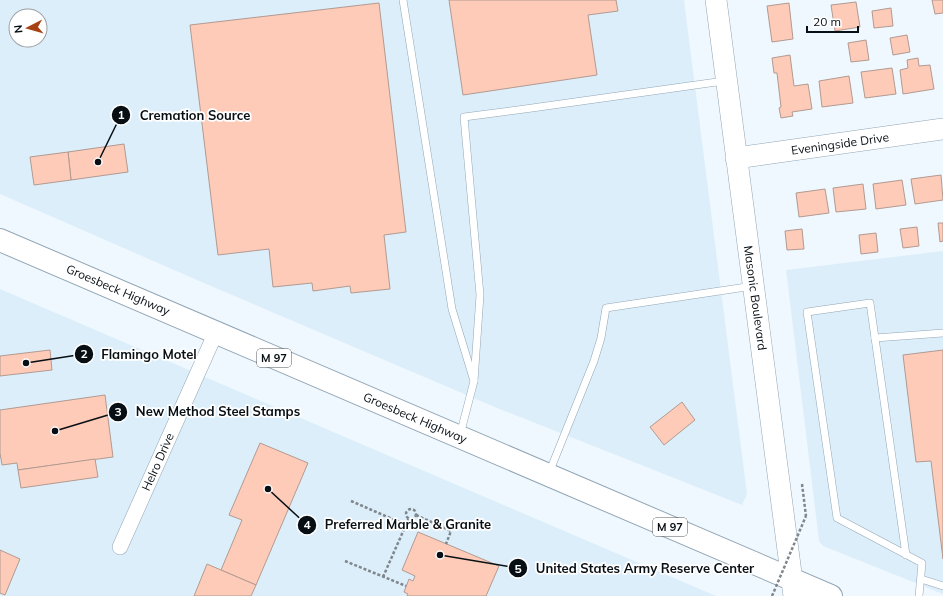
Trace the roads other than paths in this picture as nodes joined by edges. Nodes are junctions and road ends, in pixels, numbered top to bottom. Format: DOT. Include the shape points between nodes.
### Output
graph roads {
  1 [pos="403,0"];
  2 [pos="716,0"];
  3 [pos="726,81"];
  4 [pos="943,129"];
  5 [pos="736,158"];
  6 [pos="0,240"];
  7 [pos="753,286"];
  8 [pos="216,332"];
  9 [pos="943,333"];
  10 [pos="875,338"];
  11 [pos="474,381"];
  12 [pos="460,437"];
  13 [pos="548,475"];
  14 [pos="120,547"];
  15 [pos="906,555"];
  16 [pos="921,579"];
  17 [pos="943,586"];
  18 [pos="793,588"];
  19 [pos="831,596"];
  20 [pos="919,596"];
  1 -- 11 [label="lane" via="452,309"];
  2 -- 3 [label="street, Masonic Boulevard"];
  3 -- 5 [label="street, Masonic Boulevard"];
  3 -- 11 [label="lane" via="464,117 480,294"];
  4 -- 5 [label="street, Eveningside Drive"];
  5 -- 7 [label="street, Masonic Boulevard"];
  6 -- 8 [label="main road, Groesbeck Highway / M 97"];
  7 -- 13 [label="lane" via="606,308 594,361"];
  7 -- 18 [label="street, Masonic Boulevard"];
  8 -- 12 [label="main road, Groesbeck Highway / M 97"];
  8 -- 14 [label="street, Helro Drive"];
  9 -- 10 [label="lane"];
  10 -- 15 [label="lane"];
  10 -- 15 [label="lane" via="870,303 807,312 837,518"];
  11 -- 12 [label="lane"];
  12 -- 13 [label="main road, Groesbeck Highway / M 97"];
  13 -- 18 [label="main road, Groesbeck Highway / M 97"];
  15 -- 16 [label="lane" via="922,563"];
  16 -- 17 [label="lane"];
  16 -- 20 [label="lane"];
  18 -- 19 [label="main road, Groesbeck Highway / M 97"];
}
